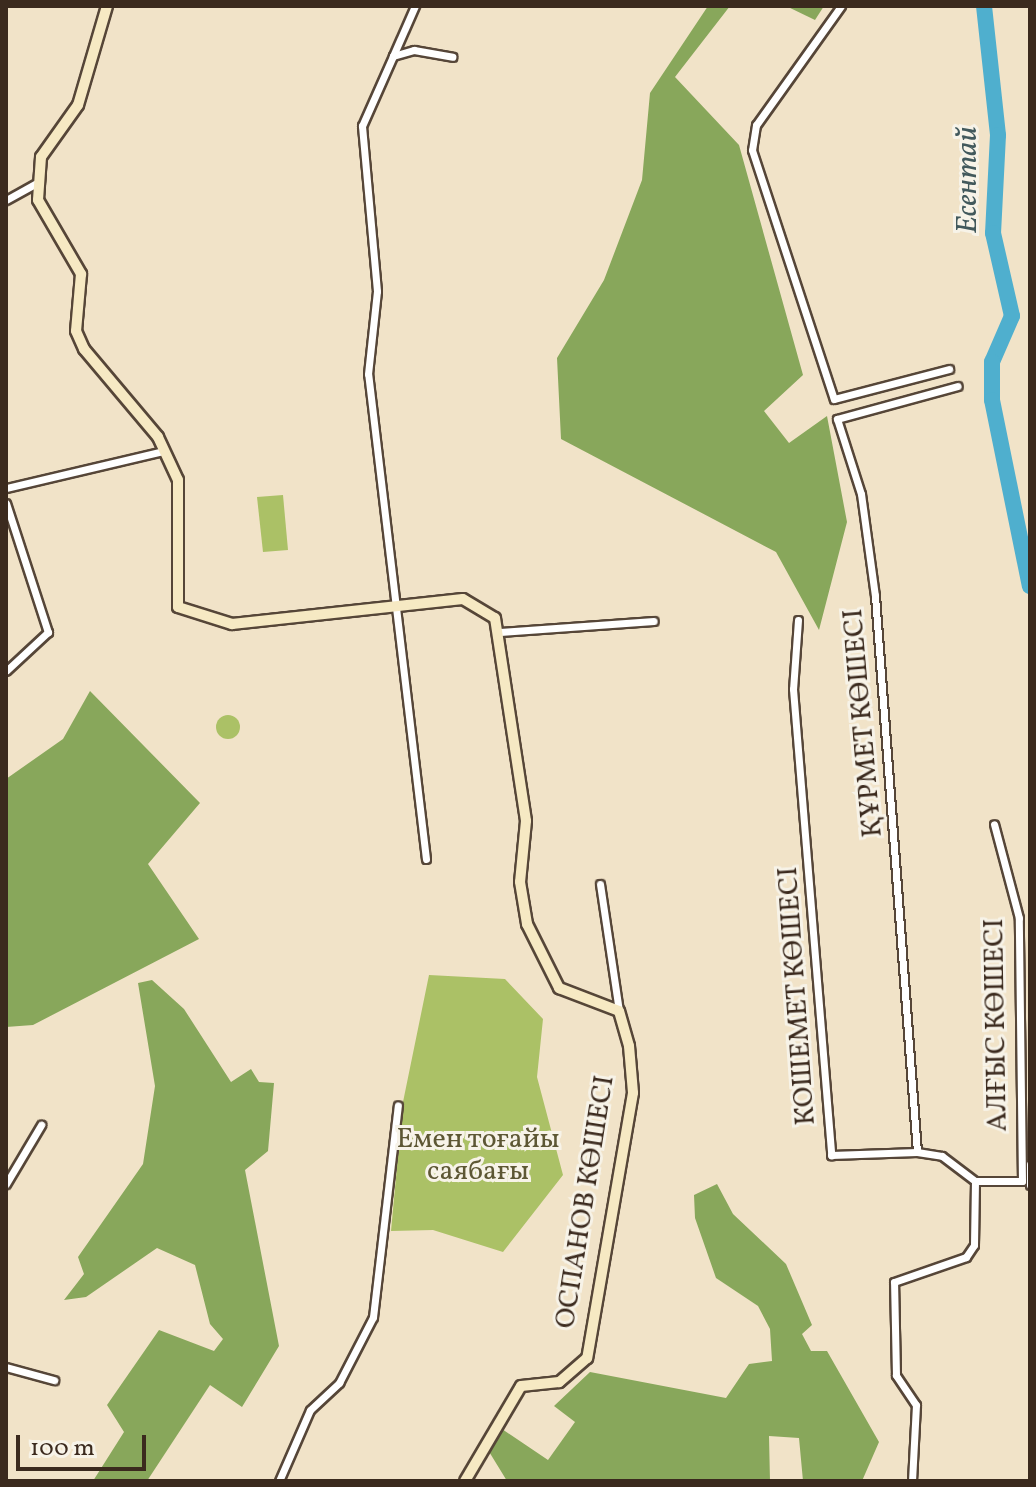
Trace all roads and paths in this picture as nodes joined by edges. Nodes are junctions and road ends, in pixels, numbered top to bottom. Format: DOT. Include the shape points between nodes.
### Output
graph roads {
  1 [pos="107,6"];
  2 [pos="415,6"];
  3 [pos="841,6"];
  4 [pos="393,56"];
  5 [pos="452,57"];
  6 [pos="38,182"];
  7 [pos="6,200"];
  8 [pos="949,369"];
  9 [pos="958,386"];
  10 [pos="164,451"];
  11 [pos="6,488"];
  12 [pos="6,503"];
  13 [pos="392,605"];
  14 [pos="798,620"];
  15 [pos="654,621"];
  16 [pos="500,632"];
  17 [pos="6,671"];
  18 [pos="994,824"];
  19 [pos="426,859"];
  20 [pos="600,884"];
  21 [pos="619,1011"];
  22 [pos="398,1105"];
  23 [pos="41,1125"];
  24 [pos="917,1152"];
  25 [pos="1027,1165"];
  26 [pos="975,1181"];
  27 [pos="6,1184"];
  28 [pos="1030,1185"];
  29 [pos="6,1367"];
  30 [pos="54,1380"];
  31 [pos="279,1481"];
  32 [pos="465,1481"];
  33 [pos="912,1481"];
  1 -- 6 [label="street" via="78,105 50,138"];
  2 -- 4 [label="street"];
  3 -- 8 [label="street" via="756,125 752,150 834,399"];
  4 -- 5 [label="street" via="414,50"];
  4 -- 13 [label="street" via="362,126 377,291 368,374"];
  6 -- 7 [label="street"];
  6 -- 10 [label="street" via="38,200 81,274 76,331 84,349"];
  9 -- 24 [label="street, ҚҰРМЕТ КӨШЕСІ" via="837,419 861,494 872,570"];
  10 -- 11 [label="street"];
  10 -- 13 [label="street" via="181,501 178,607 232,624"];
  12 -- 17 [label="street" via="48,632"];
  13 -- 16 [label="street" via="476,602"];
  13 -- 19 [label="street"];
  14 -- 24 [label="street, КОШЕМЕТ КӨШЕСІ" via="793,689 805,775 831,1155"];
  15 -- 16 [label="street"];
  16 -- 21 [label="street" via="526,821 520,882 527,924 566,995"];
  18 -- 25 [label="street, АЛҒЫС КӨШЕСІ" via="1019,918"];
  20 -- 21 [label="street"];
  21 -- 32 [label="street, ОСПАНОВ КӨШЕСІ" via="633,1093 587,1358 559,1382 521,1386"];
  22 -- 31 [label="street" via="373,1317 339,1383 310,1410"];
  23 -- 27 [label="street"];
  24 -- 26 [label="street, КОШЕМЕТ КӨШЕСІ" via="942,1156"];
  25 -- 26 [label="street, АЛҒЫС КӨШЕСІ" via="1022,1181"];
  25 -- 28 [label="street, АЛҒЫС КӨШЕСІ"];
  26 -- 33 [label="street" via="974,1245 966,1257 894,1282 896,1375 916,1405"];
  29 -- 30 [label="street"];
}
